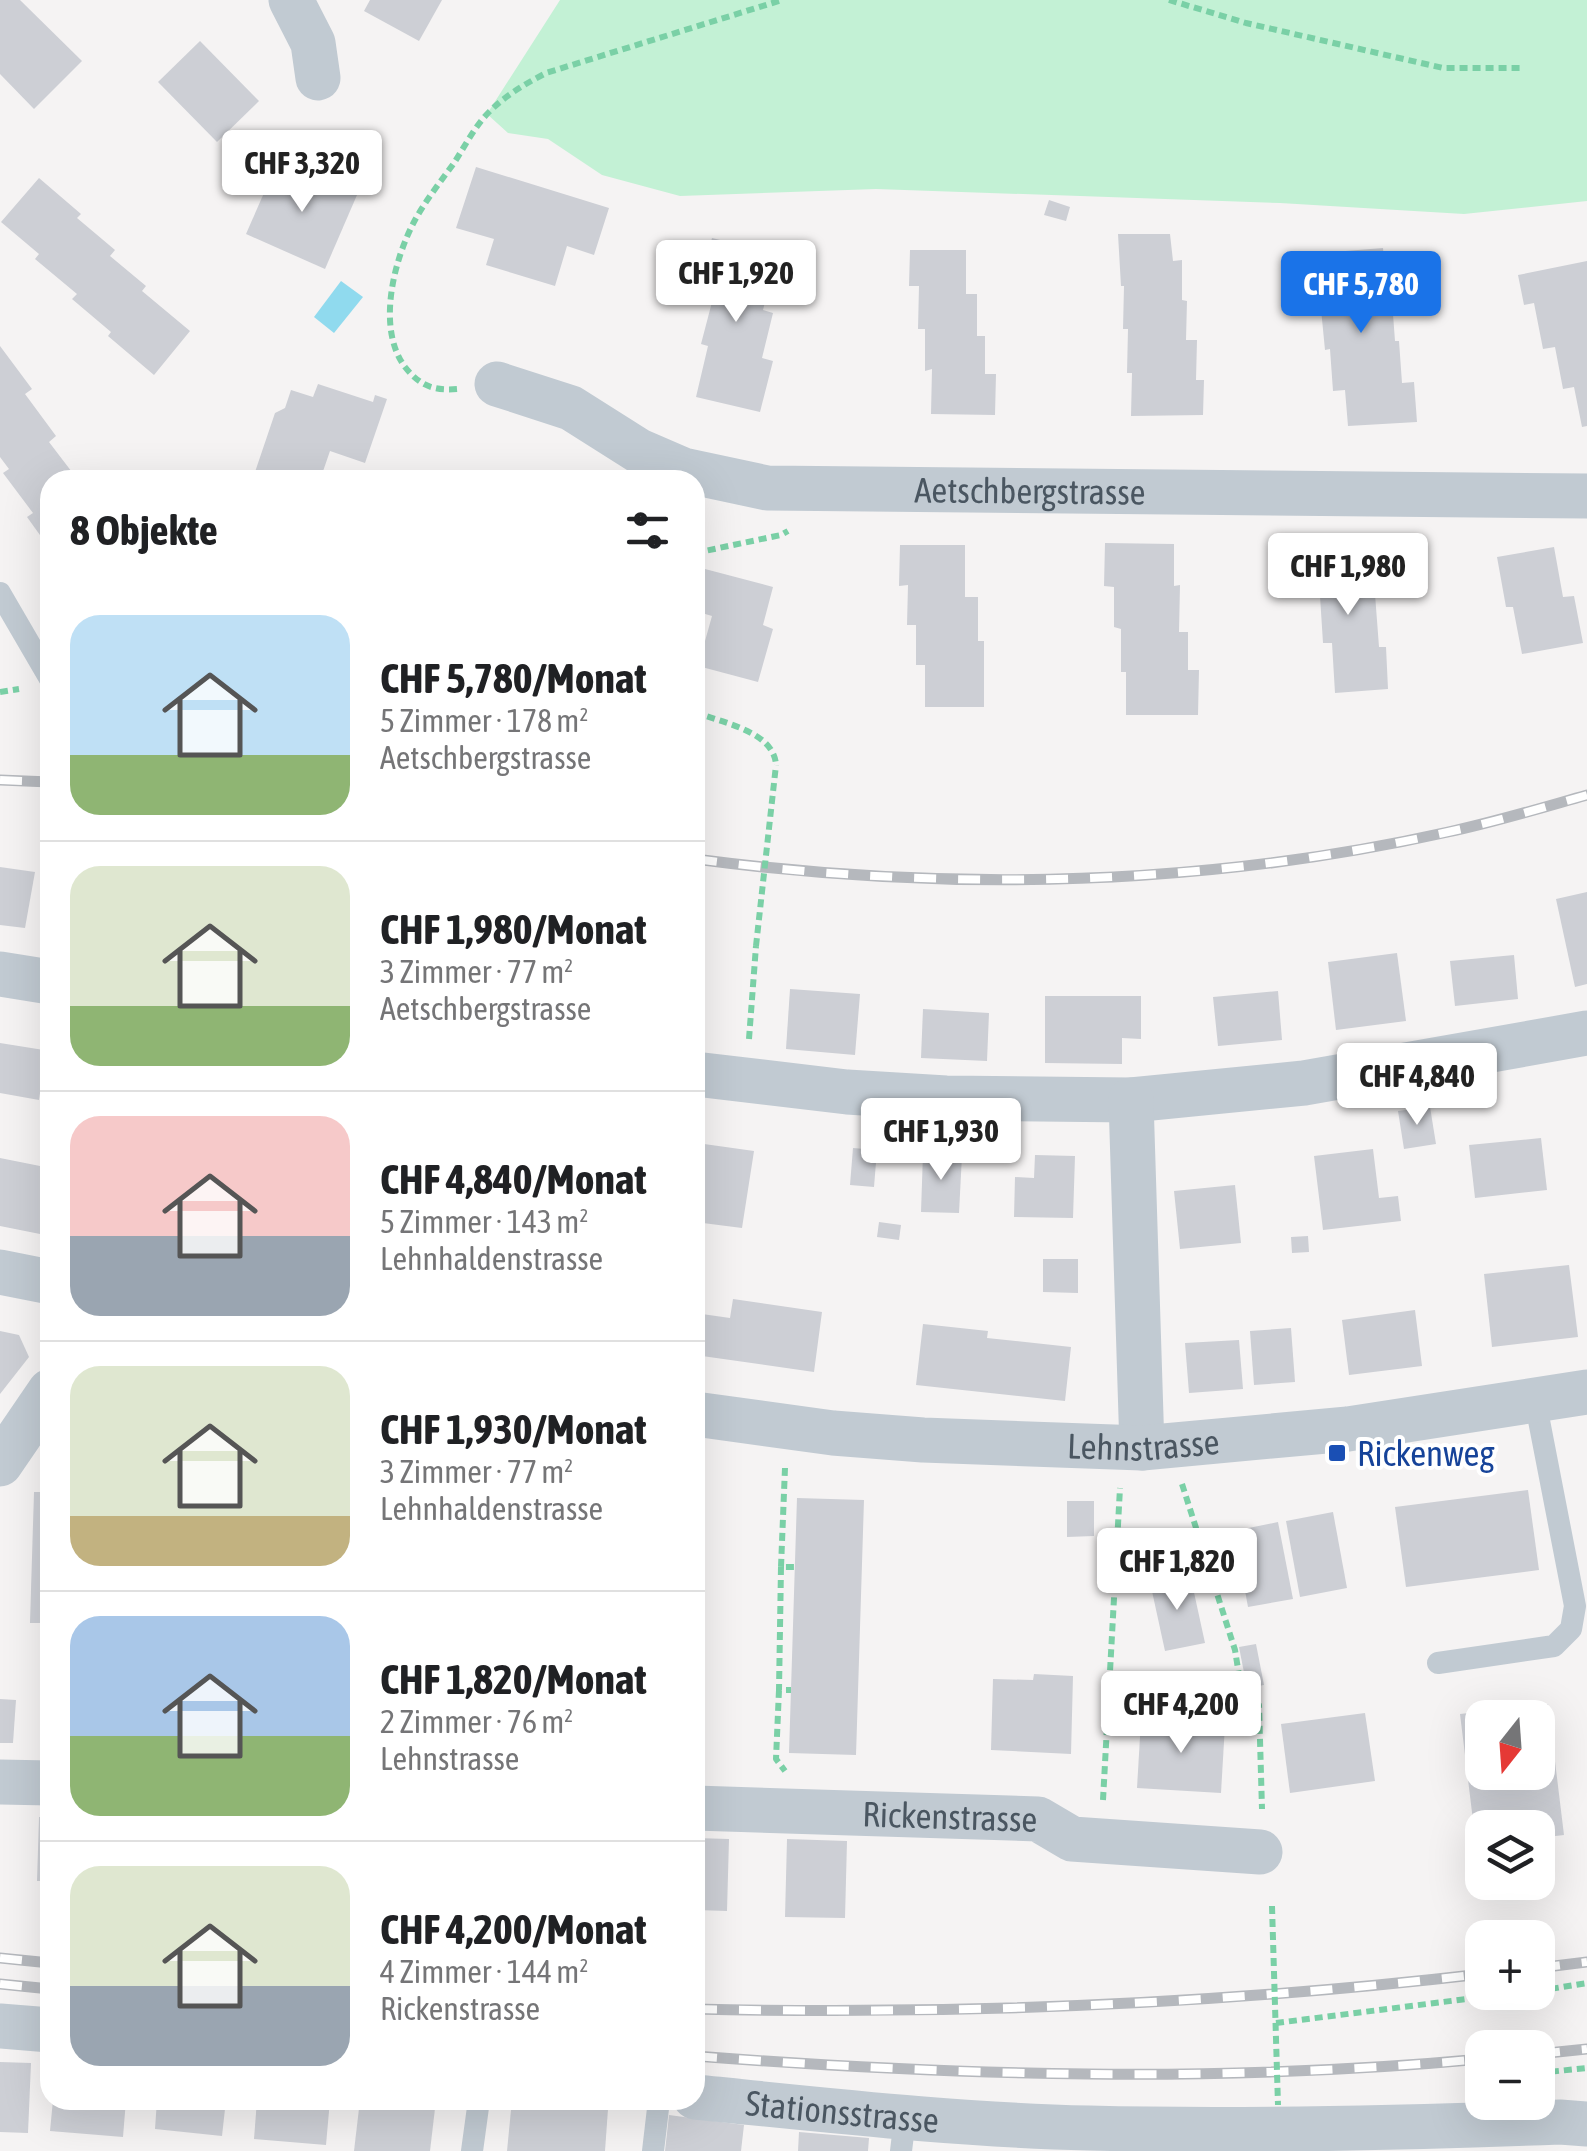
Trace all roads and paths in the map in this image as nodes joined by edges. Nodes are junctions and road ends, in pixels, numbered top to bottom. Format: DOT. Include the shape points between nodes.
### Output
graph roads {
  1 [pos="291,0"];
  2 [pos="782,0"];
  3 [pos="1169,0"];
  4 [pos="753,3"];
  5 [pos="1524,68"];
  6 [pos="318,78"];
  7 [pos="497,384"];
  8 [pos="684,470"];
  9 [pos="705,475"];
  10 [pos="1587,496"];
  11 [pos="795,525"];
  12 [pos="705,551"];
  13 [pos="0,594"];
  14 [pos="40,661"];
  15 [pos="705,716"];
  16 [pos="0,974"];
  17 [pos="40,980"];
  18 [pos="1587,1033"];
  19 [pos="748,1044"];
  20 [pos="705,1075"];
  21 [pos="1131,1100"];
  22 [pos="0,1272"];
  23 [pos="40,1280"];
  24 [pos="1587,1392"];
  25 [pos="1535,1400"];
  26 [pos="40,1406"];
  27 [pos="705,1415"];
  28 [pos="1142,1448"];
  29 [pos="785,1460"];
  30 [pos="0,1464"];
  31 [pos="1180,1480"];
  32 [pos="1120,1487"];
  33 [pos="781,1567"];
  34 [pos="795,1568"];
  35 [pos="1438,1663"];
  36 [pos="779,1690"];
  37 [pos="791,1690"];
  38 [pos="776,1759"];
  39 [pos="1106,1763"];
  40 [pos="0,1782"];
  41 [pos="40,1783"];
  42 [pos="705,1808"];
  43 [pos="1260,1835"];
  44 [pos="1272,1906"];
  45 [pos="1587,1984"];
  46 [pos="1555,1989"];
  47 [pos="1465,1999"];
  48 [pos="1276,2023"];
  49 [pos="0,2026"];
  50 [pos="40,2029"];
  51 [pos="1587,2068"];
  52 [pos="1555,2071"];
  53 [pos="705,2099"];
  54 [pos="1278,2106"];
  55 [pos="478,2110"];
  56 [pos="658,2110"];
  57 [pos="1587,2124"];
  58 [pos="903,2134"];
  59 [pos="472,2151"];
  60 [pos="653,2151"];
  1 -- 6 [label="street" via="313,43"];
  2 -- 4 [label="path"];
  3 -- 5 [label="path" via="1443,68"];
  4 -- 7 [label="path" via="546,73 487,114 466,144 401,253 390,326 396,355 414,378 436,391"];
  7 -- 8 [label="street, Aetschbergstrasse" via="571,408"];
  9 -- 10 [label="street, Aetschbergstrasse" via="767,488"];
  11 -- 12 [label="path" via="781,536"];
  13 -- 14 [label="lane"];
  15 -- 19 [label="path, bridge" via="762,738 776,765"];
  16 -- 17 [label="street"];
  18 -- 21 [label="street" via="1304,1083"];
  20 -- 21 [label="street" via="867,1094"];
  21 -- 28 [label="street"];
  22 -- 23 [label="street"];
  24 -- 25 [label="street, Lehnstrasse"];
  25 -- 28 [label="street, Lehnstrasse" via="1348,1429"];
  25 -- 35 [label="lane" via="1575,1606 1570,1629 1554,1646"];
  26 -- 30 [label="street"];
  27 -- 28 [label="street, Lehnstrasse" via="923,1440"];
  29 -- 33 [label="path"];
  31 -- 43 [label="path" via="1242,1694 1258,1705"];
  32 -- 39 [label="path"];
  33 -- 34 [label="path"];
  33 -- 36 [label="path"];
  36 -- 37 [label="path"];
  36 -- 38 [label="path"];
  40 -- 41 [label="street"];
  42 -- 43 [label="street, Rickenstrasse" via="1038,1819 1072,1839"];
  44 -- 48 [label="path, bridge"];
  45 -- 46 [label="path"];
  47 -- 48 [label="path"];
  48 -- 54 [label="path, bridge"];
  49 -- 50 [label="street"];
  51 -- 52 [label="path"];
  53 -- 58 [label="street, Stationsstrasse"];
  55 -- 59 [label="lane"];
  56 -- 60 [label="lane"];
  57 -- 58 [label="street, Stationsstrasse"];
}
